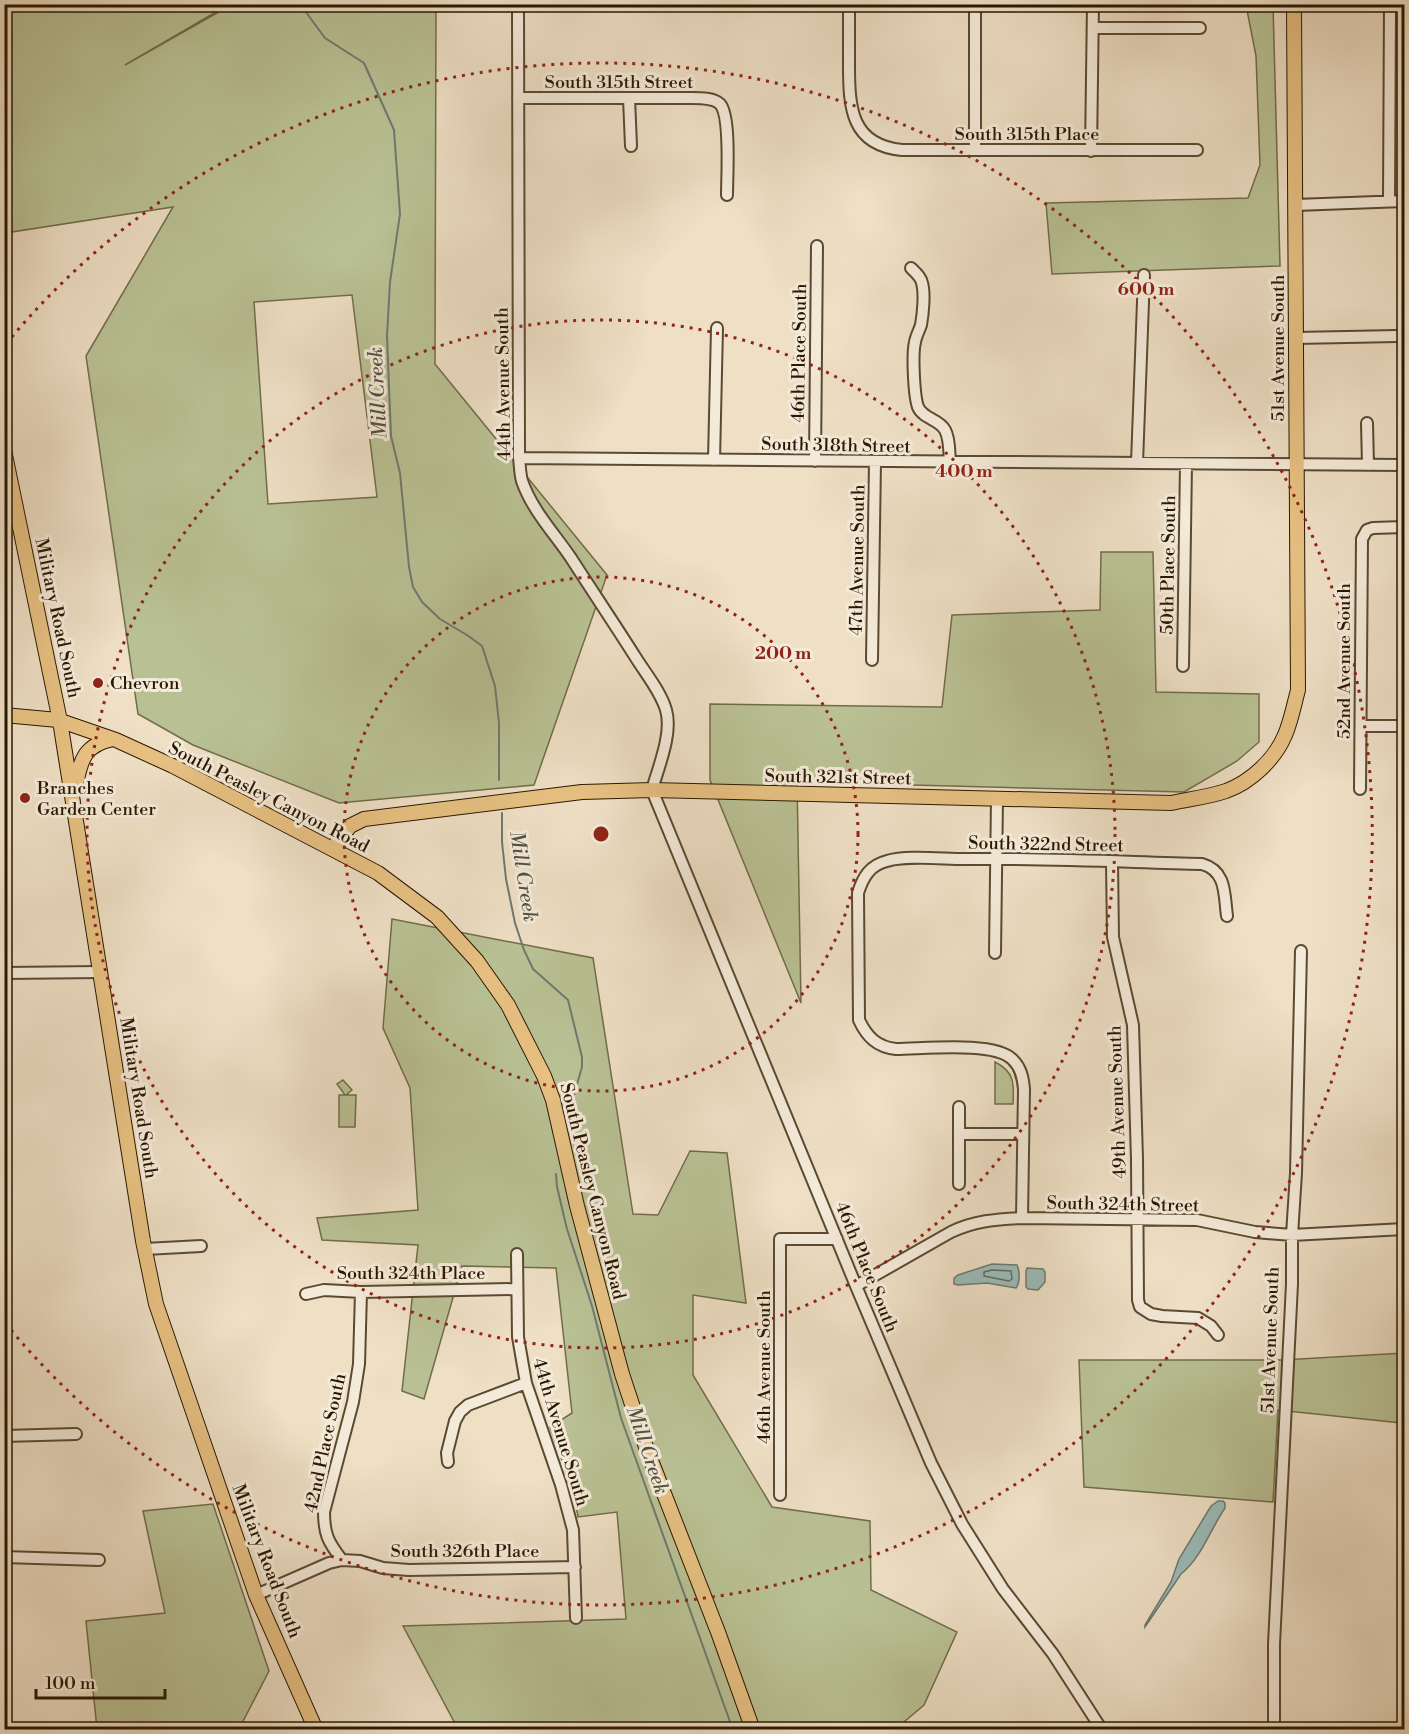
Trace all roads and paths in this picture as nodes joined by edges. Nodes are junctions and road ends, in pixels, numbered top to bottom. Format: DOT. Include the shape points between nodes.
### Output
graph roads {
  1 [pos="518,4"];
  2 [pos="849,4"];
  3 [pos="975,4"];
  4 [pos="1093,4"];
  5 [pos="1294,4"];
  6 [pos="1390,4"];
  7 [pos="1093,28"];
  8 [pos="1200,28"];
  9 [pos="518,98"];
  10 [pos="629,98"];
  11 [pos="631,146"];
  12 [pos="975,150"];
  13 [pos="1197,150"];
  14 [pos="1091,151"];
  15 [pos="727,195"];
  16 [pos="1389,201"];
  17 [pos="1404,201"];
  18 [pos="1295,205"];
  19 [pos="817,246"];
  20 [pos="911,268"];
  21 [pos="1144,275"];
  22 [pos="717,327"];
  23 [pos="1397,336"];
  24 [pos="1296,338"];
  25 [pos="1367,423"];
  26 [pos="4,450"];
  27 [pos="519,459"];
  28 [pos="714,460"];
  29 [pos="815,461"];
  30 [pos="876,461"];
  31 [pos="950,462"];
  32 [pos="1137,463"];
  33 [pos="1186,465"];
  34 [pos="1297,465"];
  35 [pos="1368,465"];
  36 [pos="1404,465"];
  37 [pos="1404,527"];
  38 [pos="872,660"];
  39 [pos="1183,666"];
  40 [pos="1298,690"];
  41 [pos="4,715"];
  42 [pos="60,721"];
  43 [pos="1361,726"];
  44 [pos="1404,726"];
  45 [pos="113,739"];
  46 [pos="1360,789"];
  47 [pos="652,790"];
  48 [pos="73,797"];
  49 [pos="997,798"];
  50 [pos="333,849"];
  51 [pos="996,858"];
  52 [pos="1112,862"];
  53 [pos="1227,916"];
  54 [pos="1301,951"];
  55 [pos="995,953"];
  56 [pos="101,972"];
  57 [pos="4,973"];
  58 [pos="959,1107"];
  59 [pos="959,1134"];
  60 [pos="1023,1134"];
  61 [pos="959,1184"];
  62 [pos="1022,1218"];
  63 [pos="1137,1219"];
  64 [pos="1404,1229"];
  65 [pos="1292,1235"];
  66 [pos="837,1239"];
  67 [pos="201,1246"];
  68 [pos="145,1249"];
  69 [pos="517,1254"];
  70 [pos="856,1286"];
  71 [pos="516,1289"];
  72 [pos="361,1292"];
  73 [pos="306,1294"];
  74 [pos="1218,1335"];
  75 [pos="525,1383"];
  76 [pos="76,1434"];
  77 [pos="4,1436"];
  78 [pos="448,1462"];
  79 [pos="780,1495"];
  80 [pos="4,1557"];
  81 [pos="99,1560"];
  82 [pos="342,1560"];
  83 [pos="575,1567"];
  84 [pos="256,1595"];
  85 [pos="576,1618"];
  86 [pos="316,1730"];
  87 [pos="753,1730"];
  88 [pos="1102,1730"];
  89 [pos="1274,1730"];
  1 -- 9 [label="street, 44th Avenue South"];
  2 -- 12 [label="street, South 315th Place" via="850,103 863,134 889,149"];
  3 -- 12 [label="street"];
  4 -- 7 [label="street"];
  5 -- 18 [label="main road, 51st Avenue South"];
  6 -- 16 [label="street"];
  7 -- 8 [label="street"];
  7 -- 14 [label="street"];
  9 -- 10 [label="street, South 315th Street"];
  9 -- 27 [label="street, 44th Avenue South"];
  10 -- 11 [label="street"];
  10 -- 15 [label="street, South 315th Street" via="710,99 719,104 726,123"];
  12 -- 14 [label="street, South 315th Place"];
  13 -- 14 [label="street, South 315th Place"];
  16 -- 17 [label="street"];
  16 -- 18 [label="street"];
  18 -- 24 [label="main road, 51st Avenue South"];
  19 -- 29 [label="street, 46th Place South"];
  20 -- 31 [label="street" via="922,284 922,315 914,352 918,408 946,431"];
  21 -- 32 [label="street"];
  22 -- 28 [label="street"];
  23 -- 24 [label="street"];
  24 -- 34 [label="main road, 51st Avenue South"];
  25 -- 35 [label="street"];
  26 -- 42 [label="main road, Military Road South"];
  27 -- 28 [label="street, South 318th Street"];
  27 -- 47 [label="street, 44th Avenue South" via="521,479 540,517 611,619 666,710 665,745"];
  28 -- 29 [label="street, South 318th Street"];
  29 -- 30 [label="street, South 318th Street"];
  30 -- 31 [label="street, South 318th Street"];
  30 -- 38 [label="street, 47th Avenue South"];
  31 -- 32 [label="street, South 318th Street"];
  32 -- 33 [label="street, South 318th Street"];
  33 -- 34 [label="street, South 318th Street"];
  33 -- 39 [label="street, 50th Place South"];
  34 -- 35 [label="street, South 318th Street"];
  34 -- 40 [label="main road, 51st Avenue South"];
  35 -- 36 [label="street, South 318th Street"];
  37 -- 43 [label="street, 52nd Avenue South" via="1373,528 1364,534"];
  40 -- 49 [label="main road, South 321st Street" via="1286,734 1276,753 1261,769 1228,790 1172,802"];
  41 -- 42 [label="main road, South Peasley Canyon Road"];
  42 -- 45 [label="main road, South Peasley Canyon Road"];
  42 -- 48 [label="main road, Military Road South"];
  43 -- 44 [label="street"];
  43 -- 46 [label="street, 52nd Avenue South"];
  45 -- 48 [label="main road" via="95,744 84,757"];
  45 -- 50 [label="main road, South Peasley Canyon Road"];
  47 -- 49 [label="main road, South 321st Street"];
  47 -- 50 [label="main road, South 321st Street" via="582,792 364,819 350,826"];
  47 -- 66 [label="street, 46th Place South"];
  48 -- 56 [label="main road, Military Road South"];
  49 -- 51 [label="street"];
  50 -- 87 [label="main road, South Peasley Canyon Road" via="378,873 437,917 477,961 532,1049 552,1100 622,1374"];
  51 -- 52 [label="street, South 322nd Street"];
  51 -- 55 [label="street"];
  51 -- 60 [label="street, South 322nd Street" via="897,859 877,864 868,871 858,893 859,1020 868,1036 885,1047 981,1048 998,1050 1010,1057 1023,1076"];
  52 -- 53 [label="street, South 322nd Street" via="1202,864 1216,870 1221,878"];
  52 -- 63 [label="street, 49th Avenue South" via="1113,937 1133,1025"];
  54 -- 65 [label="street, 51st Avenue South"];
  56 -- 57 [label="street"];
  56 -- 68 [label="main road, Military Road South"];
  58 -- 59 [label="street"];
  59 -- 60 [label="street"];
  59 -- 61 [label="street"];
  60 -- 62 [label="street"];
  62 -- 63 [label="street, South 324th Street"];
  62 -- 70 [label="street, South 324th Street" via="966,1225"];
  63 -- 65 [label="street, South 324th Street" via="1197,1220"];
  63 -- 74 [label="street, 49th Avenue South" via="1140,1307 1151,1314 1198,1318"];
  64 -- 65 [label="street, South 324th Street"];
  65 -- 89 [label="street, 51st Avenue South" via="1274,1644"];
  66 -- 70 [label="street, 46th Place South"];
  66 -- 79 [label="street, 46th Avenue South" via="780,1239"];
  67 -- 68 [label="street"];
  68 -- 84 [label="main road, Military Road South" via="156,1304"];
  69 -- 71 [label="street, 44th Avenue South"];
  70 -- 88 [label="street, 46th Place South" via="930,1461 962,1524"];
  71 -- 72 [label="street, South 324th Place"];
  71 -- 75 [label="street, 44th Avenue South"];
  72 -- 73 [label="street, South 324th Place" via="324,1290"];
  72 -- 82 [label="street, 42nd Place South" via="359,1364 353,1402 324,1512 326,1536"];
  75 -- 78 [label="street" via="468,1405 460,1412 447,1453"];
  75 -- 83 [label="street, 44th Avenue South" via="561,1485 573,1530"];
  76 -- 77 [label="street"];
  80 -- 81 [label="street"];
  82 -- 83 [label="street, South 326th Place" via="410,1570"];
  82 -- 84 [label="street, South 326th Place"];
  83 -- 85 [label="street, 44th Avenue South"];
  84 -- 86 [label="main road, Military Road South"];
}
